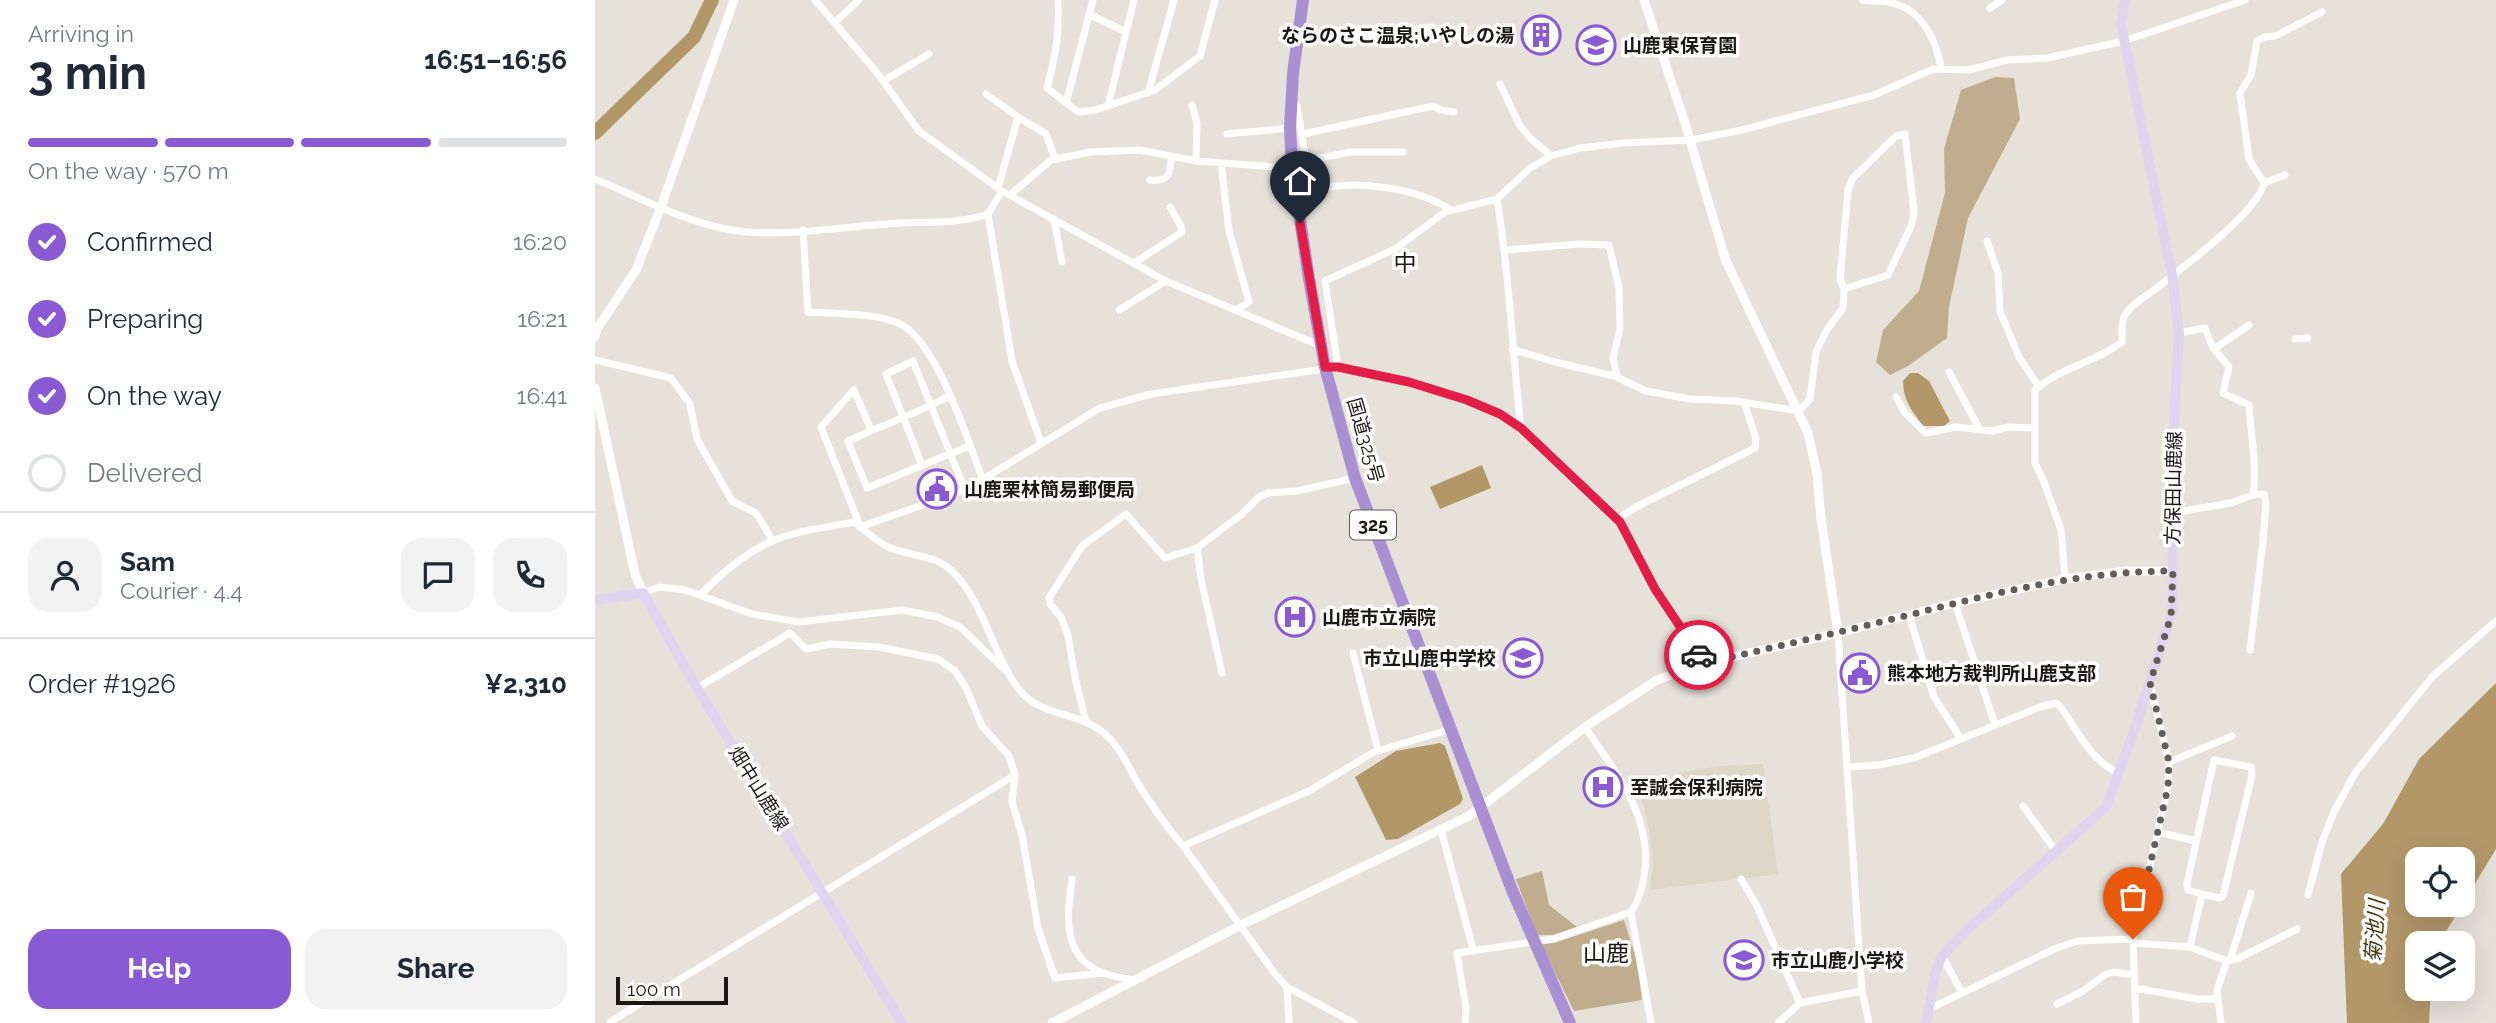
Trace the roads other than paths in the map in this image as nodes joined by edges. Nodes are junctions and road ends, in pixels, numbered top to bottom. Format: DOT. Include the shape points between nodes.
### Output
graph roads {
  1 [pos="734,0"];
  2 [pos="815,0"];
  3 [pos="859,0"];
  4 [pos="1058,0"];
  5 [pos="1093,0"];
  6 [pos="1134,0"];
  7 [pos="1174,0"];
  8 [pos="1215,0"];
  9 [pos="1303,0"];
  10 [pos="1645,0"];
  11 [pos="1863,0"];
  12 [pos="2002,0"];
  13 [pos="2125,0"];
  14 [pos="2245,0"];
  15 [pos="1990,8"];
  16 [pos="2322,12"];
  17 [pos="1089,15"];
  18 [pos="835,22"];
  19 [pos="1432,27"];
  20 [pos="1126,32"];
  21 [pos="1297,38"];
  22 [pos="2125,41"];
  23 [pos="929,54"];
  24 [pos="1941,68"];
  25 [pos="883,81"];
  26 [pos="1500,84"];
  27 [pos="1148,93"];
  28 [pos="986,94"];
  29 [pos="1291,102"];
  30 [pos="1066,103"];
  31 [pos="1192,105"];
  32 [pos="1108,106"];
  33 [pos="1454,112"];
  34 [pos="1018,117"];
  35 [pos="1290,128"];
  36 [pos="1227,134"];
  37 [pos="1303,134"];
  38 [pos="1691,140"];
  39 [pos="1403,152"];
  40 [pos="1171,156"];
  41 [pos="1551,156"];
  42 [pos="1055,159"];
  43 [pos="1196,161"];
  44 [pos="1307,161"];
  45 [pos="1221,163"];
  46 [pos="1292,166"];
  47 [pos="2285,175"];
  48 [pos="595,179"];
  49 [pos="1150,180"];
  50 [pos="2264,183"];
  51 [pos="1004,191"];
  52 [pos="1497,200"];
  53 [pos="661,207"];
  54 [pos="1170,207"];
  55 [pos="1451,210"];
  56 [pos="988,214"];
  57 [pos="1054,219"];
  58 [pos="803,230"];
  59 [pos="1987,241"];
  60 [pos="1506,250"];
  61 [pos="1062,262"];
  62 [pos="1133,263"];
  63 [pos="2172,275"];
  64 [pos="1166,281"];
  65 [pos="1844,289"];
  66 [pos="1119,310"];
  67 [pos="1235,310"];
  68 [pos="2249,325"];
  69 [pos="2179,333"];
  70 [pos="595,337"];
  71 [pos="2308,338"];
  72 [pos="2295,339"];
  73 [pos="1321,346"];
  74 [pos="1512,349"];
  75 [pos="2214,349"];
  76 [pos="595,360"];
  77 [pos="1332,367"];
  78 [pos="1949,372"];
  79 [pos="1617,377"];
  80 [pos="2039,387"];
  81 [pos="595,388"];
  82 [pos="949,396"];
  83 [pos="1896,397"];
  84 [pos="1744,402"];
  85 [pos="931,406"];
  86 [pos="1799,411"];
  87 [pos="902,419"];
  88 [pos="1521,428"];
  89 [pos="2035,428"];
  90 [pos="871,430"];
  91 [pos="1980,430"];
  92 [pos="600,438"];
  93 [pos="1041,443"];
  94 [pos="969,446"];
  95 [pos="950,454"];
  96 [pos="922,465"];
  97 [pos="1355,478"];
  98 [pos="983,480"];
  99 [pos="965,490"];
  100 [pos="2253,495"];
  101 [pos="2172,513"];
  102 [pos="1617,519"];
  103 [pos="860,527"];
  104 [pos="773,541"];
  105 [pos="1197,548"];
  106 [pos="2173,571"];
  107 [pos="2065,579"];
  108 [pos="643,593"];
  109 [pos="701,594"];
  110 [pos="595,600"];
  111 [pos="1955,603"];
  112 [pos="1909,615"];
  113 [pos="2496,621"];
  114 [pos="1838,633"];
  115 [pos="2250,650"];
  116 [pos="1353,653"];
  117 [pos="1705,663"];
  118 [pos="1976,670"];
  119 [pos="1222,673"];
  120 [pos="1010,674"];
  121 [pos="2150,683"];
  122 [pos="1931,685"];
  123 [pos="697,688"];
  124 [pos="1086,722"];
  125 [pos="1995,725"];
  126 [pos="1585,727"];
  127 [pos="1451,729"];
  128 [pos="2232,736"];
  129 [pos="1961,739"];
  130 [pos="1378,750"];
  131 [pos="2169,762"];
  132 [pos="1848,767"];
  133 [pos="2119,773"];
  134 [pos="1014,775"];
  135 [pos="2023,806"];
  136 [pos="1480,809"];
  137 [pos="1441,830"];
  138 [pos="2157,832"];
  139 [pos="2196,841"];
  140 [pos="1183,846"];
  141 [pos="2056,850"];
  142 [pos="1741,878"];
  143 [pos="1072,879"];
  144 [pos="822,892"];
  145 [pos="2251,892"];
  146 [pos="2201,894"];
  147 [pos="2308,895"];
  148 [pos="1631,912"];
  149 [pos="1241,925"];
  150 [pos="2297,929"];
  151 [pos="1534,940"];
  152 [pos="2133,941"];
  153 [pos="2190,947"];
  154 [pos="1473,949"];
  155 [pos="1942,956"];
  156 [pos="2229,960"];
  157 [pos="1104,973"];
  158 [pos="2134,975"];
  159 [pos="1134,980"];
  160 [pos="1287,988"];
  161 [pos="2135,988"];
  162 [pos="1862,991"];
  163 [pos="1962,993"];
  164 [pos="2218,999"];
  165 [pos="1800,1003"];
  166 [pos="2057,1004"];
  167 [pos="1929,1009"];
  168 [pos="610,1022"];
  169 [pos="902,1023"];
  170 [pos="1052,1023"];
  171 [pos="1289,1023"];
  172 [pos="1354,1023"];
  173 [pos="1465,1023"];
  174 [pos="1570,1023"];
  175 [pos="1651,1023"];
  176 [pos="1778,1023"];
  177 [pos="1869,1023"];
  178 [pos="1926,1023"];
  179 [pos="2136,1023"];
  180 [pos="2221,1023"];
  1 -- 53 [label="street"];
  2 -- 18 [label="street"];
  3 -- 18 [label="street"];
  4 -- 30 [label="street" via="1058,50 1047,88"];
  5 -- 17 [label="street"];
  6 -- 20 [label="street"];
  7 -- 27 [label="street"];
  8 -- 27 [label="street" via="1200,56"];
  9 -- 21 [label="highway, 国道325号 / 325"];
  10 -- 38 [label="street"];
  11 -- 24 [label="street" via="1895,3 1914,13 1933,40"];
  12 -- 15 [label="street"];
  13 -- 22 [label="main road, 方保田山鹿線" via="2121,24"];
  14 -- 22 [label="street"];
  16 -- 50 [label="street" via="2257,41 2251,75 2240,93 2249,159"];
  17 -- 20 [label="street"];
  17 -- 30 [label="street"];
  18 -- 25 [label="street"];
  19 -- 21 [label="street"];
  20 -- 32 [label="street"];
  21 -- 29 [label="highway, 国道325号 / 325"];
  22 -- 24 [label="street" via="1969,70"];
  22 -- 63 [label="main road, 方保田山鹿線"];
  23 -- 25 [label="street"];
  24 -- 38 [label="street" via="1874,95"];
  25 -- 51 [label="street" via="919,131"];
  26 -- 41 [label="street" via="1519,124"];
  27 -- 32 [label="street"];
  28 -- 34 [label="street"];
  29 -- 35 [label="highway, 国道325号 / 325"];
  29 -- 37 [label="street" via="1297,106"];
  30 -- 32 [label="street" via="1078,112"];
  31 -- 43 [label="street" via="1197,123"];
  33 -- 37 [label="street" via="1433,106"];
  34 -- 42 [label="street" via="1046,134"];
  34 -- 51 [label="street"];
  35 -- 36 [label="street"];
  35 -- 46 [label="highway, 国道325号 / 325"];
  37 -- 44 [label="street"];
  38 -- 41 [label="street" via="1580,148"];
  38 -- 86 [label="street" via="1726,261"];
  39 -- 44 [label="street" via="1350,152"];
  40 -- 42 [label="street" via="1119,149"];
  40 -- 43 [label="street"];
  40 -- 49 [label="street" via="1167,178"];
  41 -- 52 [label="street" via="1529,169"];
  42 -- 51 [label="street"];
  43 -- 45 [label="street"];
  44 -- 55 [label="street" via="1319,186 1404,190"];
  45 -- 46 [label="street"];
  45 -- 67 [label="street" via="1230,231 1249,302"];
  46 -- 73 [label="highway, 国道325号 / 325"];
  47 -- 50 [label="street"];
  48 -- 53 [label="street"];
  50 -- 63 [label="street" via="2247,211"];
  51 -- 56 [label="street"];
  51 -- 57 [label="street"];
  52 -- 55 [label="street"];
  52 -- 60 [label="street"];
  53 -- 58 [label="street" via="733,230"];
  53 -- 70 [label="street" via="636,270"];
  54 -- 62 [label="street" via="1182,232"];
  55 -- 77 [label="street" via="1395,249 1325,281"];
  56 -- 58 [label="street" via="960,222"];
  56 -- 93 [label="street" via="1012,361"];
  57 -- 61 [label="street"];
  57 -- 62 [label="street"];
  58 -- 82 [label="street" via="808,312 883,318 911,330 934,359"];
  59 -- 80 [label="street" via="1998,273 2000,311 2019,357"];
  60 -- 74 [label="street"];
  60 -- 79 [label="street" via="1609,245 1619,288 1620,329 1613,358"];
  62 -- 64 [label="street"];
  63 -- 69 [label="main road, 方保田山鹿線"];
  63 -- 80 [label="street" via="2125,316 2122,342"];
  64 -- 66 [label="street"];
  64 -- 67 [label="street"];
  65 -- 65 [label="street" via="1840,280 1852,179 1896,136 1905,134 1914,212 1911,226 1888,275"];
  65 -- 86 [label="street" via="1843,308 1816,352 1810,400"];
  67 -- 73 [label="street"];
  68 -- 75 [label="street"];
  69 -- 75 [label="street" via="2205,328"];
  69 -- 101 [label="main road, 方保田山鹿線"];
  71 -- 72 [label="street"];
  73 -- 77 [label="highway, 国道325号 / 325"];
  74 -- 79 [label="street"];
  74 -- 88 [label="street"];
  75 -- 100 [label="street" via="2229,367 2223,393 2249,405 2256,457"];
  76 -- 104 [label="street" via="675,381 691,404 697,439 732,501 756,513"];
  77 -- 88 [label="street" via="1409,382 1467,400"];
  77 -- 93 [label="street" via="1138,397 1100,408"];
  77 -- 97 [label="highway, 国道325号 / 325"];
  78 -- 91 [label="street"];
  79 -- 84 [label="street" via="1646,391"];
  80 -- 89 [label="street" via="2035,390"];
  81 -- 92 [label="street"];
  82 -- 85 [label="street"];
  82 -- 94 [label="street"];
  83 -- 91 [label="street" via="1923,432 1956,427"];
  84 -- 86 [label="street"];
  84 -- 102 [label="street" via="1755,448"];
  85 -- 87 [label="street"];
  85 -- 87 [label="street" via="913,361 886,374"];
  85 -- 95 [label="street"];
  86 -- 114 [label="street" via="1817,474"];
  87 -- 90 [label="street"];
  87 -- 96 [label="street"];
  88 -- 102 [label="street"];
  89 -- 91 [label="street"];
  89 -- 107 [label="street" via="2035,463 2061,530"];
  90 -- 96 [label="street" via="848,441 867,488"];
  90 -- 103 [label="street" via="854,390 821,427"];
  92 -- 108 [label="street"];
  93 -- 98 [label="street"];
  94 -- 95 [label="street"];
  94 -- 98 [label="street"];
  95 -- 96 [label="street"];
  95 -- 99 [label="street"];
  97 -- 105 [label="street" via="1268,493"];
  97 -- 127 [label="highway, 国道325号 / 325"];
  98 -- 99 [label="street"];
  99 -- 103 [label="street"];
  100 -- 101 [label="street"];
  100 -- 115 [label="street" via="2264,494 2266,504"];
  101 -- 106 [label="main road, 方保田山鹿線"];
  102 -- 117 [label="street" via="1655,589"];
  103 -- 104 [label="street" via="854,522"];
  103 -- 120 [label="street" via="890,548 940,561 953,571"];
  104 -- 109 [label="street" via="721,574"];
  105 -- 119 [label="street"];
  105 -- 124 [label="street" via="1165,558 1126,514 1082,546 1063,574 1049,598 1068,635"];
  106 -- 107 [label="street"];
  106 -- 121 [label="main road, 方保田山鹿線" via="2171,616"];
  107 -- 111 [label="street"];
  108 -- 109 [label="street" via="659,587"];
  108 -- 110 [label="main road"];
  108 -- 123 [label="main road, 畑中山鹿線"];
  109 -- 120 [label="street" via="752,614 799,622 903,610 937,617 960,627"];
  111 -- 112 [label="street"];
  111 -- 118 [label="street"];
  112 -- 114 [label="street"];
  112 -- 122 [label="street"];
  113 -- 147 [label="street" via="2432,677 2355,774 2334,811"];
  114 -- 117 [label="street"];
  114 -- 132 [label="street"];
  116 -- 130 [label="street"];
  117 -- 126 [label="street" via="1657,680"];
  118 -- 122 [label="street"];
  118 -- 125 [label="street"];
  120 -- 124 [label="street" via="1022,693 1038,704"];
  121 -- 131 [label="street"];
  121 -- 133 [label="main road, 方保田山鹿線"];
  122 -- 129 [label="street"];
  123 -- 134 [label="street" via="790,633 806,649 831,644 879,647 937,659 955,671 982,726 1009,756"];
  123 -- 144 [label="main road, 畑中山鹿線"];
  124 -- 140 [label="street" via="1119,748 1142,790"];
  125 -- 129 [label="street"];
  125 -- 133 [label="street" via="2056,703 2107,768"];
  126 -- 136 [label="street"];
  126 -- 148 [label="street" via="1629,794 1642,826 1645,867"];
  127 -- 130 [label="street"];
  127 -- 136 [label="highway, 国道325号 / 325"];
  128 -- 131 [label="street"];
  129 -- 132 [label="street" via="1896,763"];
  130 -- 140 [label="street" via="1308,791"];
  131 -- 138 [label="street"];
  132 -- 162 [label="street"];
  133 -- 141 [label="main road, 方保田山鹿線" via="2106,807"];
  134 -- 144 [label="street"];
  134 -- 157 [label="street" via="1012,802 1038,928 1055,978"];
  135 -- 141 [label="street"];
  136 -- 137 [label="street"];
  136 -- 151 [label="highway, 国道325号 / 325"];
  137 -- 149 [label="street"];
  137 -- 154 [label="street"];
  138 -- 139 [label="street"];
  138 -- 152 [label="street"];
  139 -- 146 [label="street" via="2187,884 2188,890"];
  139 -- 146 [label="street" via="2214,760 2251,767 2223,896"];
  140 -- 149 [label="street"];
  141 -- 155 [label="main road, 方保田山鹿線"];
  142 -- 165 [label="street"];
  143 -- 157 [label="street" via="1069,938 1077,953"];
  144 -- 168 [label="street"];
  144 -- 169 [label="main road, 畑中山鹿線"];
  145 -- 156 [label="street"];
  146 -- 153 [label="street"];
  148 -- 151 [label="street" via="1553,939"];
  148 -- 175 [label="street"];
  149 -- 159 [label="street"];
  149 -- 160 [label="street"];
  150 -- 156 [label="street"];
  151 -- 154 [label="street"];
  151 -- 174 [label="highway, 国道325号 / 325"];
  152 -- 153 [label="street"];
  152 -- 158 [label="street"];
  152 -- 163 [label="street" via="2077,940"];
  153 -- 156 [label="street"];
  154 -- 173 [label="street" via="1457,953"];
  155 -- 163 [label="street"];
  155 -- 167 [label="main road, 方保田山鹿線"];
  156 -- 164 [label="street"];
  157 -- 159 [label="street"];
  158 -- 161 [label="street"];
  158 -- 166 [label="street" via="2106,974"];
  159 -- 170 [label="street"];
  160 -- 171 [label="street"];
  160 -- 172 [label="street"];
  161 -- 164 [label="street"];
  161 -- 179 [label="street"];
  162 -- 165 [label="street"];
  162 -- 177 [label="street"];
  163 -- 167 [label="street"];
  164 -- 180 [label="street"];
  165 -- 176 [label="street"];
  167 -- 178 [label="main road, 方保田山鹿線"];
}
